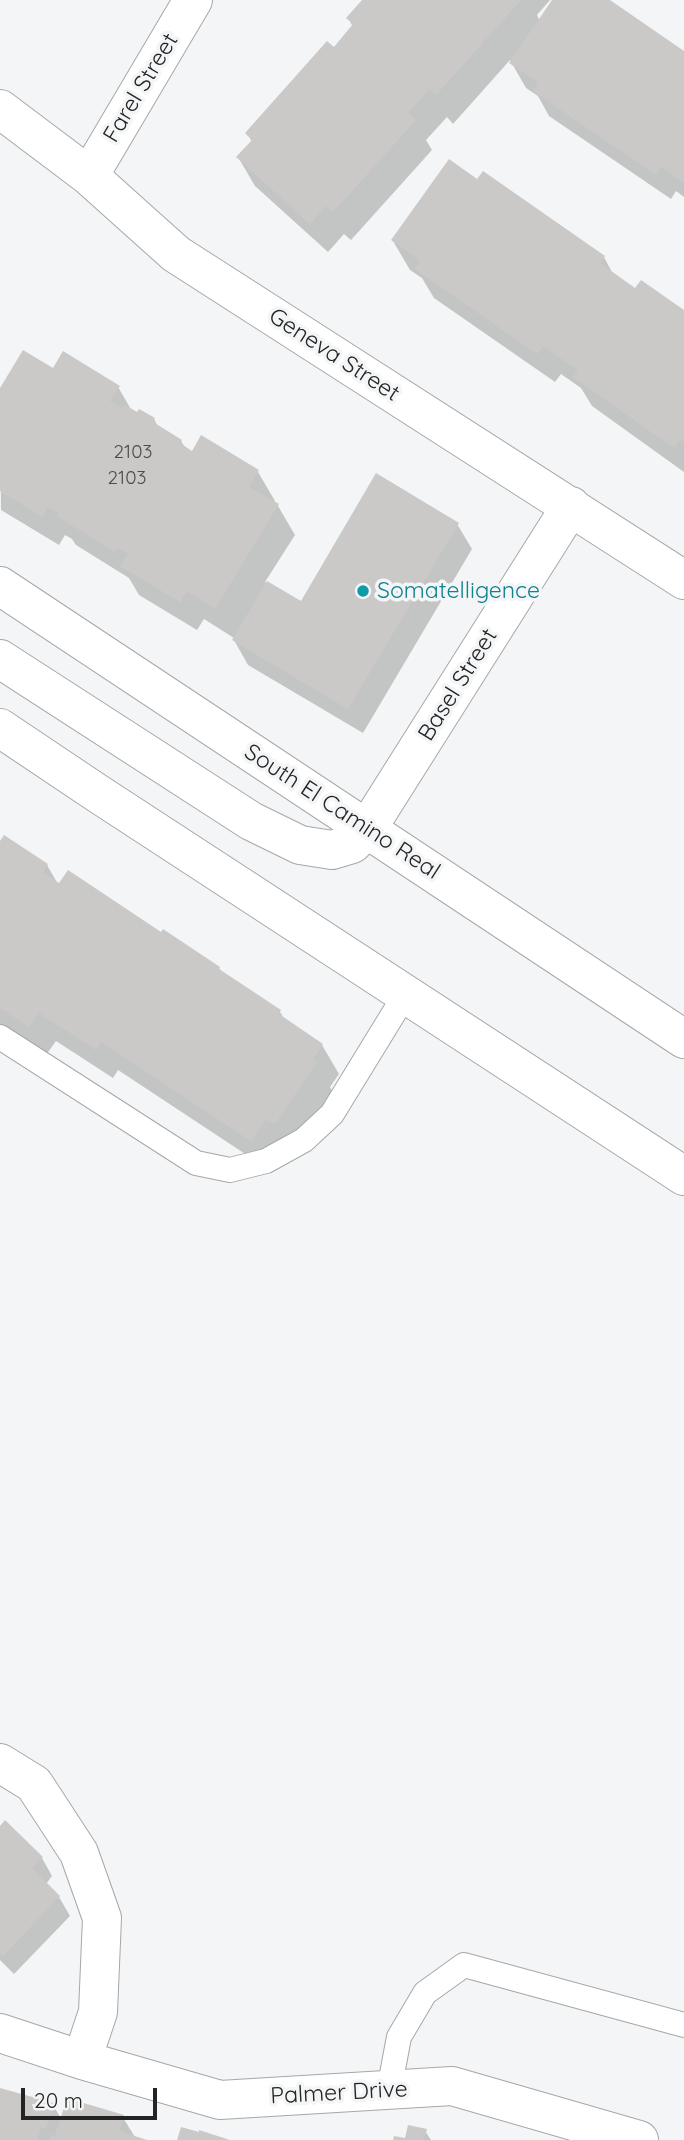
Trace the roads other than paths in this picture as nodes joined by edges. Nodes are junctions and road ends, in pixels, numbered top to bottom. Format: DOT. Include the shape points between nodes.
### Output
graph roads {
  1 [pos="193,0"];
  2 [pos="0,109"];
  3 [pos="89,176"];
  4 [pos="571,506"];
  5 [pos="684,580"];
  6 [pos="0,586"];
  7 [pos="0,659"];
  8 [pos="0,728"];
  9 [pos="367,830"];
  10 [pos="405,995"];
  11 [pos="0,1037"];
  12 [pos="684,1038"];
  13 [pos="684,1176"];
  14 [pos="0,1763"];
  15 [pos="684,2025"];
  16 [pos="0,2033"];
  17 [pos="82,2060"];
  18 [pos="389,2090"];
  19 [pos="639,2140"];
  1 -- 3 [label="street, Farel Street"];
  2 -- 3 [label="street, Geneva Street"];
  3 -- 4 [label="street, Geneva Street" via="176,254"];
  4 -- 5 [label="street, Geneva Street"];
  4 -- 9 [label="street, Basel Street"];
  6 -- 9 [label="street, South El Camino Real"];
  7 -- 9 [label="street" via="251,821 300,845 332,850 352,844"];
  8 -- 10 [label="street"];
  9 -- 12 [label="street, South El Camino Real"];
  10 -- 11 [label="lane" via="332,1114 294,1146 266,1161 230,1170 196,1163"];
  10 -- 13 [label="street"];
  14 -- 17 [label="street" via="34,1784 79,1853 102,1918 98,2012"];
  15 -- 18 [label="lane" via="464,1965 425,1993 399,2037"];
  16 -- 17 [label="street, Palmer Drive"];
  17 -- 18 [label="street, Palmer Drive" via="220,2100"];
  18 -- 19 [label="street, Palmer Drive" via="452,2086"];
}
